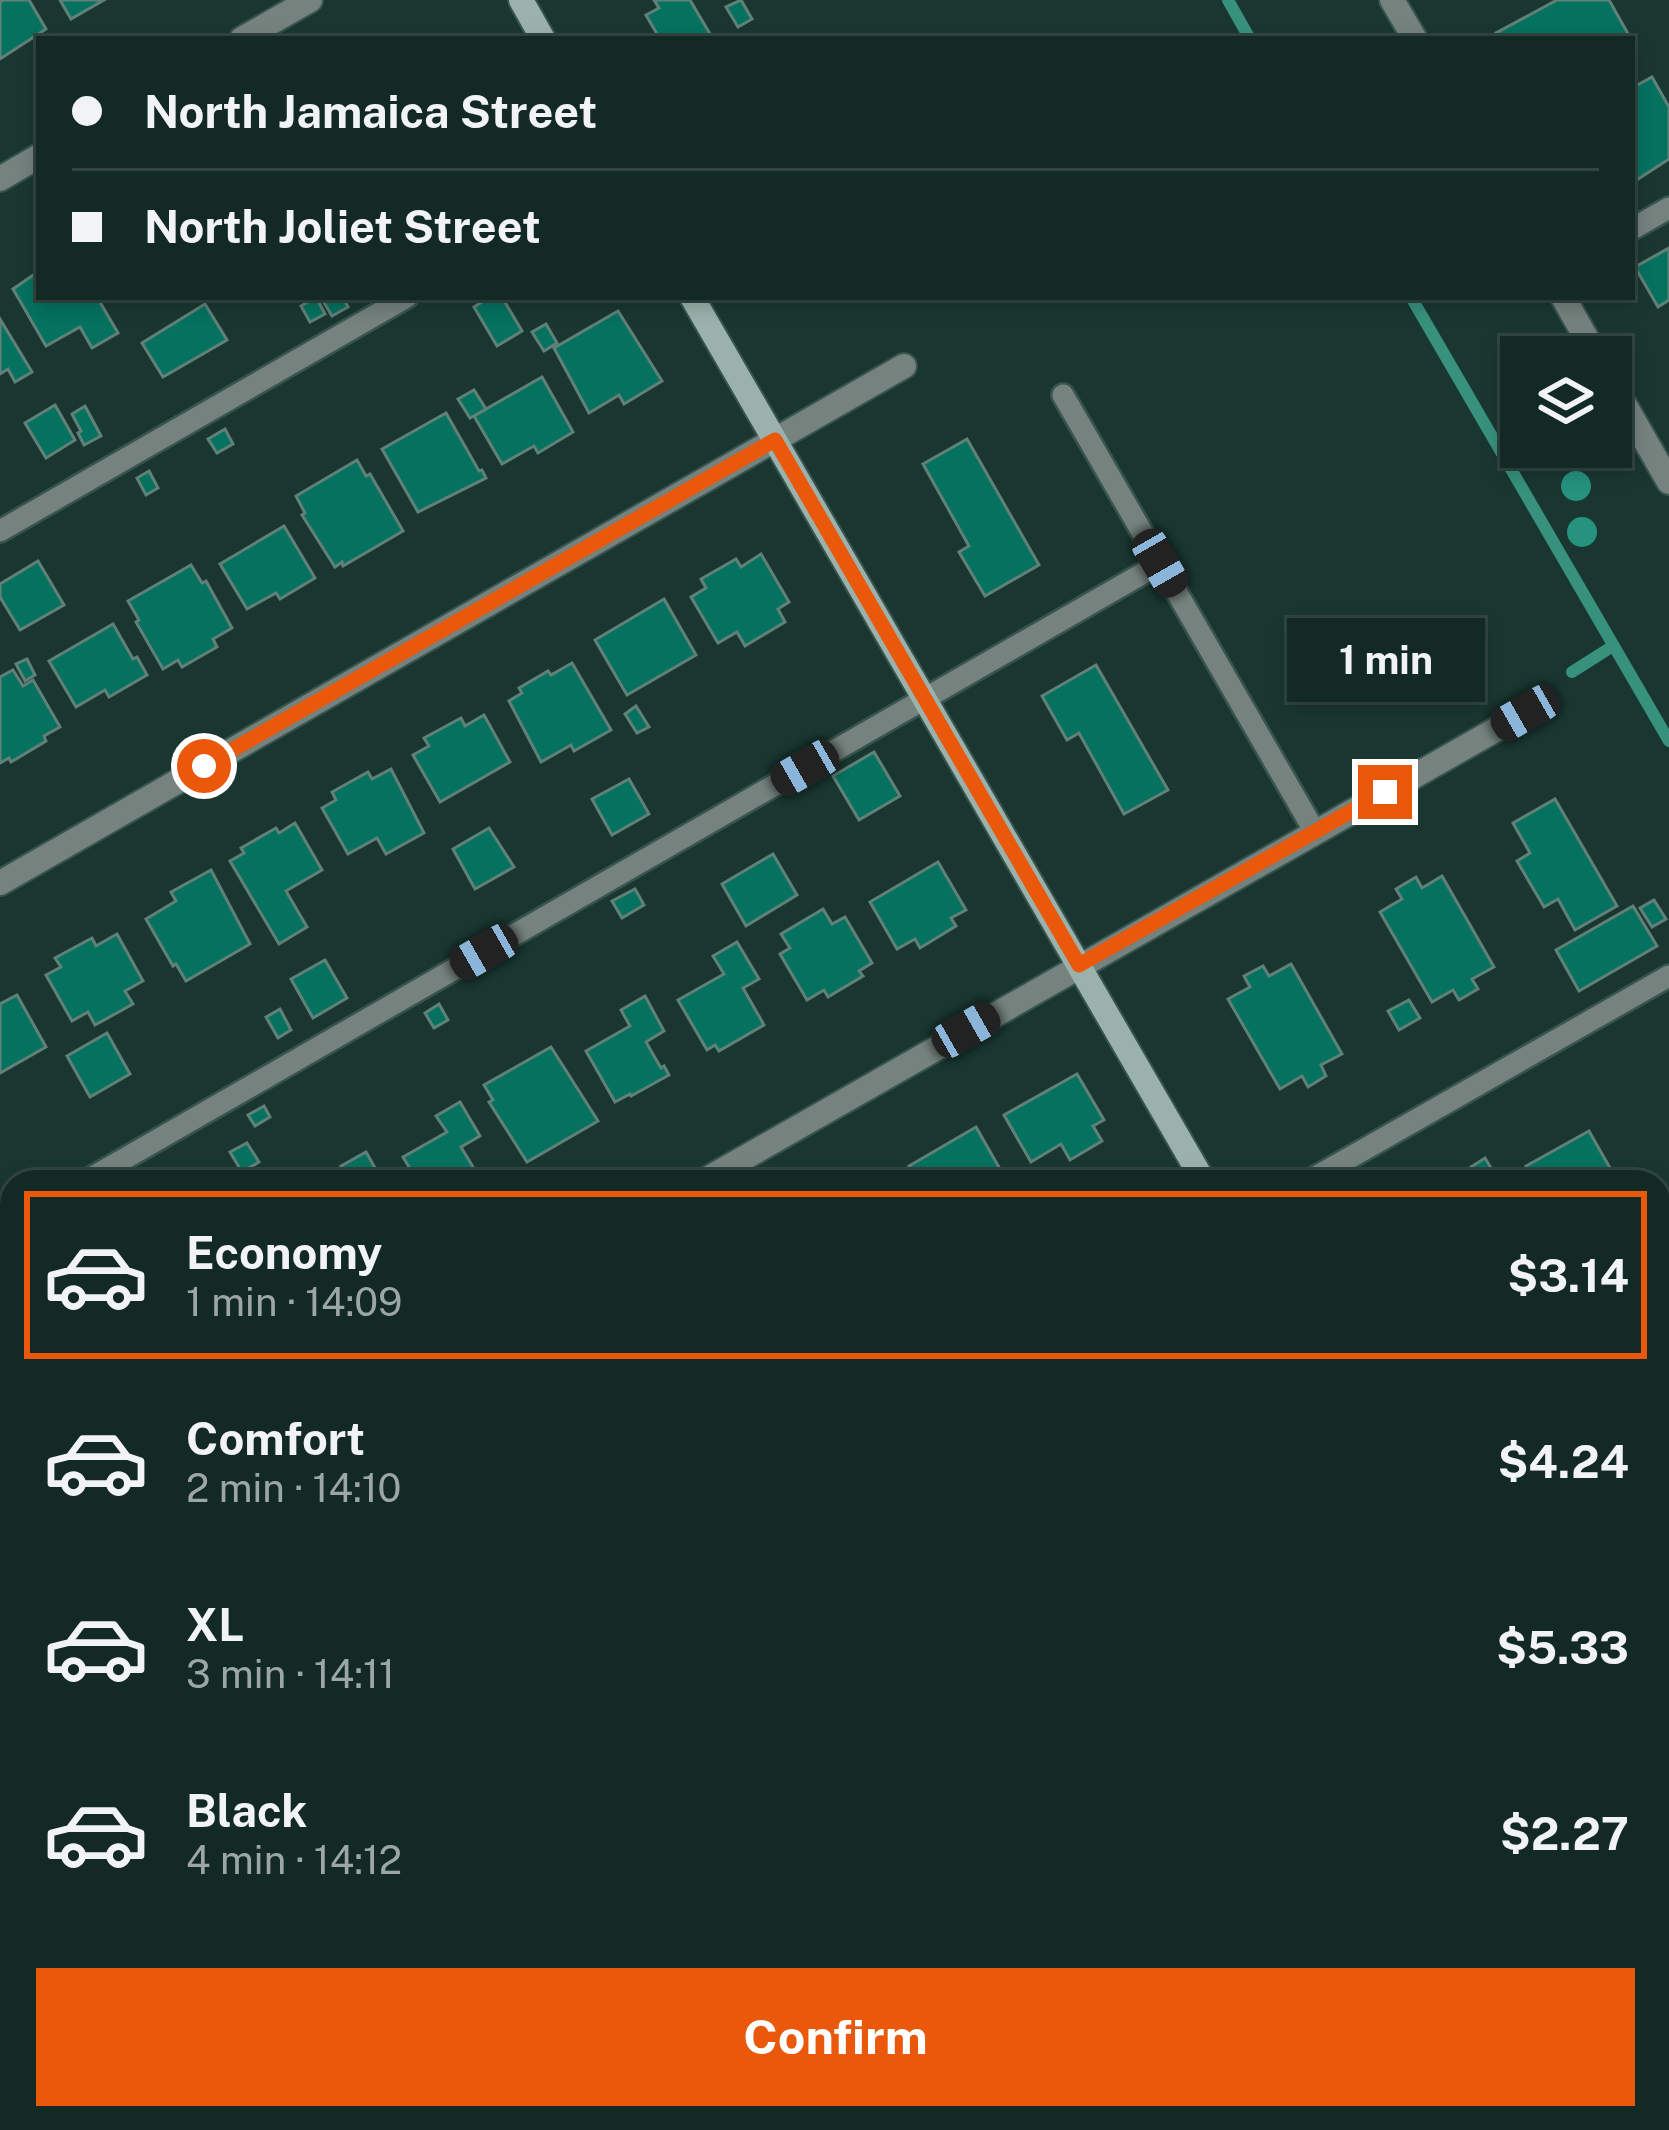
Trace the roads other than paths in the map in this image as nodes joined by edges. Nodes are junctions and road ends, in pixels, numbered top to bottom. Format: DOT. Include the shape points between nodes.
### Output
graph roads {
  1 [pos="310,0"];
  2 [pos="520,0"];
  3 [pos="1393,0"];
  4 [pos="247,36"];
  5 [pos="541,36"];
  6 [pos="1413,36"];
  7 [pos="36,158"];
  8 [pos="0,178"];
  9 [pos="1669,208"];
  10 [pos="1635,227"];
  11 [pos="402,300"];
  12 [pos="694,300"];
  13 [pos="1565,300"];
  14 [pos="1586,336"];
  15 [pos="904,366"];
  16 [pos="1064,395"];
  17 [pos="1632,418"];
  18 [pos="775,440"];
  19 [pos="1669,482"];
  20 [pos="0,530"];
  21 [pos="1160,563"];
  22 [pos="925,699"];
  23 [pos="1525,713"];
  24 [pos="1316,832"];
  25 [pos="0,883"];
  26 [pos="1079,965"];
  27 [pos="1669,976"];
  28 [pos="105,1170"];
  29 [pos="723,1170"];
  30 [pos="1197,1170"];
  31 [pos="1328,1170"];
  1 -- 4 [label="street"];
  2 -- 5 [label="street"];
  3 -- 6 [label="street"];
  7 -- 8 [label="street"];
  9 -- 10 [label="lane"];
  11 -- 20 [label="lane"];
  12 -- 18 [label="street"];
  13 -- 14 [label="street"];
  15 -- 18 [label="street"];
  16 -- 21 [label="lane"];
  17 -- 19 [label="street"];
  18 -- 22 [label="street"];
  18 -- 25 [label="street"];
  21 -- 22 [label="lane"];
  21 -- 24 [label="lane"];
  22 -- 26 [label="street"];
  22 -- 28 [label="lane"];
  23 -- 24 [label="street"];
  24 -- 26 [label="street"];
  26 -- 29 [label="street"];
  26 -- 30 [label="street"];
  27 -- 31 [label="lane"];
}
